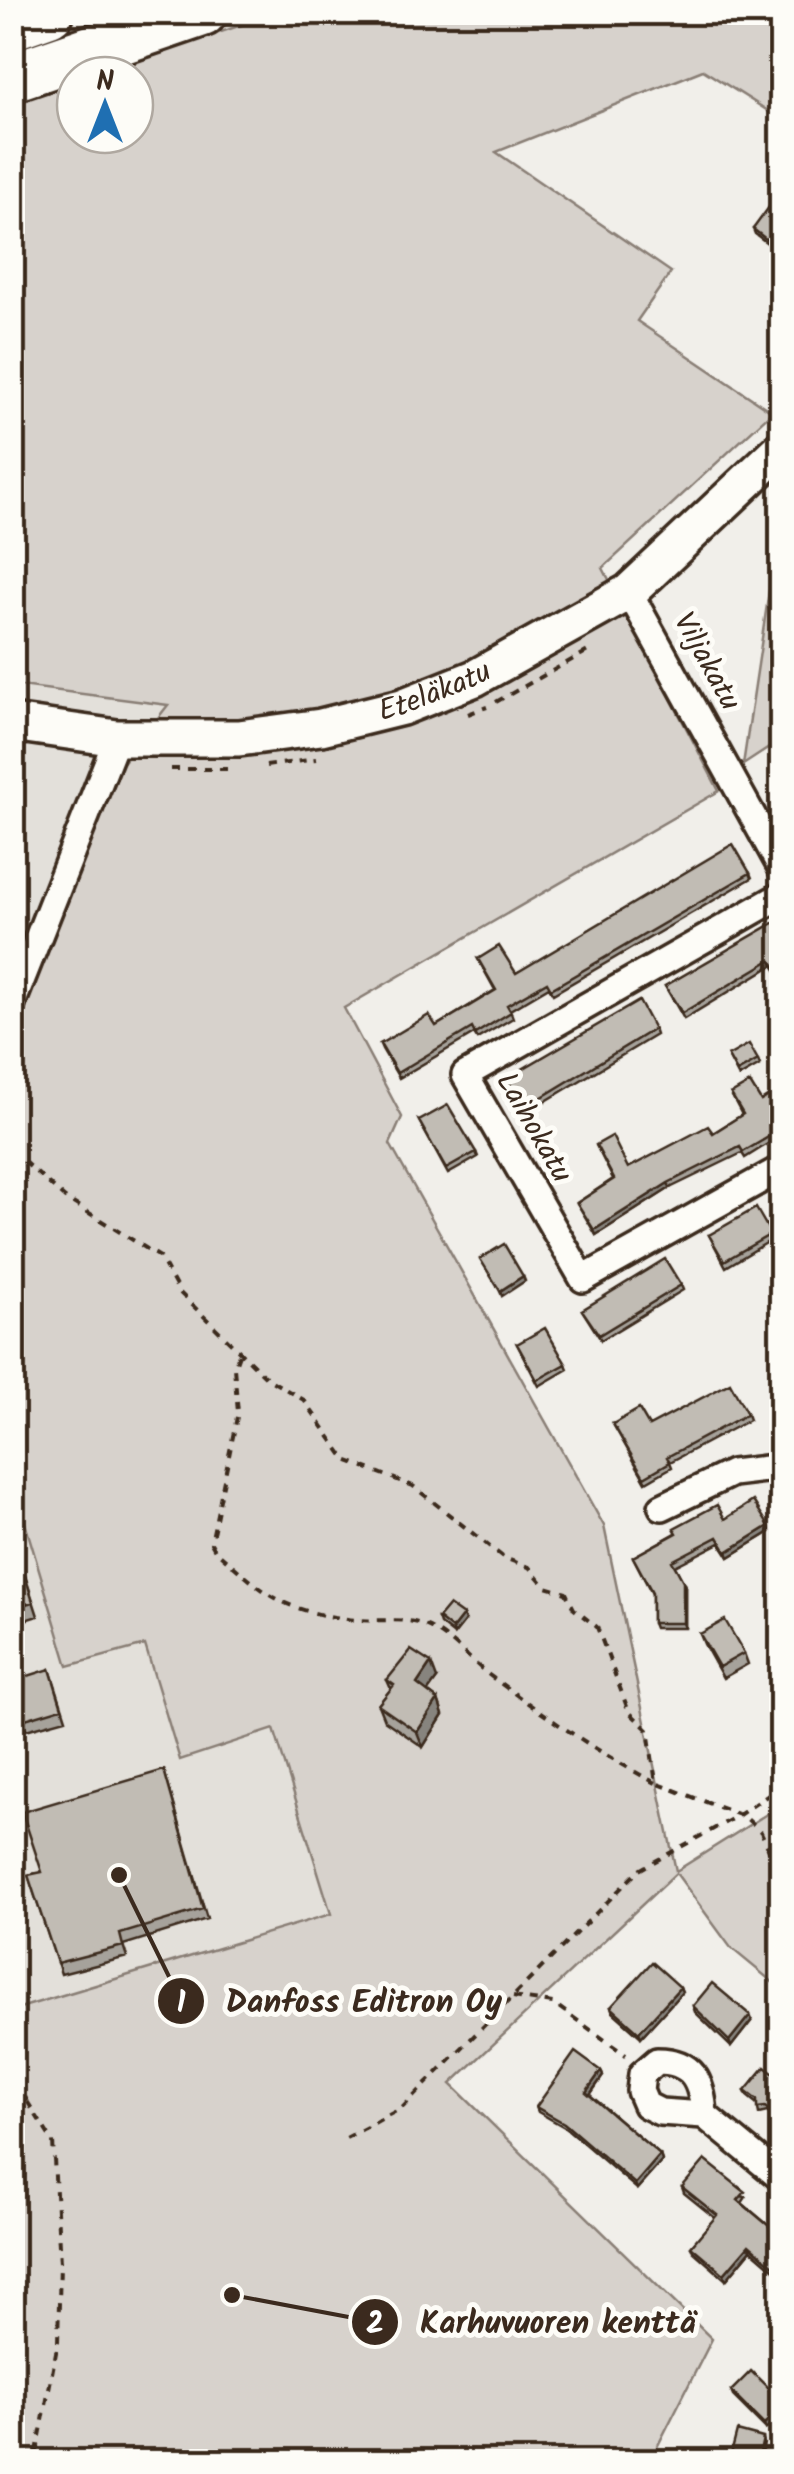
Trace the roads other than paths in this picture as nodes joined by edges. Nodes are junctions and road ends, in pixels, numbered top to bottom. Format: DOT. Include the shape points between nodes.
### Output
graph roads {
  1 [pos="49,12"];
  2 [pos="202,12"];
  3 [pos="12,25"];
  4 [pos="12,77"];
  5 [pos="782,448"];
  6 [pos="629,592"];
  7 [pos="12,723"];
  8 [pos="117,738"];
  9 [pos="782,869"];
  10 [pos="782,896"];
  11 [pos="12,1004"];
  12 [pos="782,1168"];
  13 [pos="782,1467"];
  14 [pos="662,1507"];
  15 [pos="704,2115"];
  16 [pos="782,2179"];
  1 -- 3 [label="highway"];
  2 -- 4 [label="highway"];
  5 -- 6 [label="main road, Eteläkatu"];
  6 -- 8 [label="main road, Eteläkatu" via="474,678 402,707 239,738"];
  6 -- 9 [label="street, Viljakatu"];
  7 -- 8 [label="main road, Eteläkatu"];
  8 -- 11 [label="street"];
  10 -- 12 [label="street, Laihokatu" via="466,1075 583,1279"];
  13 -- 14 [label="street" via="732,1474"];
  15 -- 15 [label="street" via="690,2068 657,2060 646,2069 640,2091 646,2105"];
  15 -- 16 [label="street"];
}
